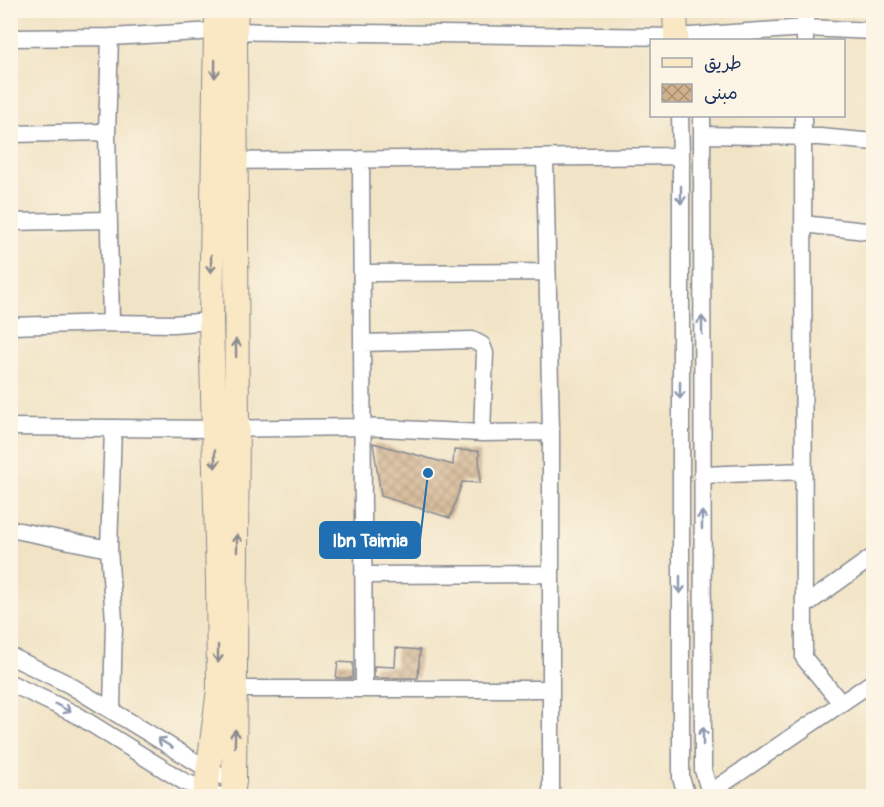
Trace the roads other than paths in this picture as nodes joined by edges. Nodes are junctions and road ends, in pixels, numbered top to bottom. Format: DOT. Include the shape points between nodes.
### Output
graph roads {
  1 [pos="675,10"];
  2 [pos="805,10"];
  3 [pos="226,21"];
  4 [pos="873,31"];
  5 [pos="805,34"];
  6 [pos="110,37"];
  7 [pos="10,38"];
  8 [pos="688,39"];
  9 [pos="680,117"];
  10 [pos="702,117"];
  11 [pos="803,117"];
  12 [pos="107,132"];
  13 [pos="10,134"];
  14 [pos="702,135"];
  15 [pos="802,137"];
  16 [pos="873,142"];
  17 [pos="681,156"];
  18 [pos="545,158"];
  19 [pos="361,159"];
  20 [pos="224,161"];
  21 [pos="108,220"];
  22 [pos="10,222"];
  23 [pos="802,224"];
  24 [pos="873,232"];
  25 [pos="547,272"];
  26 [pos="362,273"];
  27 [pos="211,321"];
  28 [pos="111,322"];
  29 [pos="10,326"];
  30 [pos="362,343"];
  31 [pos="10,427"];
  32 [pos="362,427"];
  33 [pos="113,428"];
  34 [pos="226,429"];
  35 [pos="551,432"];
  36 [pos="482,433"];
  37 [pos="680,441"];
  38 [pos="702,441"];
  39 [pos="803,471"];
  40 [pos="702,475"];
  41 [pos="10,529"];
  42 [pos="109,549"];
  43 [pos="873,556"];
  44 [pos="551,574"];
  45 [pos="363,575"];
  46 [pos="804,606"];
  47 [pos="10,656"];
  48 [pos="873,681"];
  49 [pos="10,683"];
  50 [pos="227,689"];
  51 [pos="364,689"];
  52 [pos="551,689"];
  53 [pos="841,703"];
  54 [pos="112,709"];
  55 [pos="217,789"];
  56 [pos="708,795"];
  57 [pos="551,796"];
  58 [pos="687,796"];
  1 -- 8 [label="main road"];
  2 -- 5 [label="street"];
  3 -- 6 [label="street"];
  3 -- 8 [label="street"];
  3 -- 20 [label="main road"];
  4 -- 5 [label="street"];
  5 -- 8 [label="street"];
  6 -- 7 [label="street"];
  6 -- 12 [label="street"];
  9 -- 17 [label="street"];
  10 -- 14 [label="street"];
  11 -- 15 [label="street"];
  12 -- 13 [label="street"];
  12 -- 21 [label="street"];
  14 -- 15 [label="street"];
  38 -- 14 [label="street, one-way"];
  15 -- 16 [label="street"];
  15 -- 23 [label="street"];
  17 -- 18 [label="street"];
  17 -- 37 [label="street, one-way"];
  18 -- 19 [label="street"];
  18 -- 25 [label="street"];
  19 -- 20 [label="street"];
  19 -- 26 [label="street"];
  20 -- 27 [label="main road, one-way"];
  34 -- 20 [label="main road, one-way"];
  21 -- 22 [label="street"];
  21 -- 28 [label="street"];
  23 -- 24 [label="street"];
  23 -- 39 [label="street"];
  25 -- 26 [label="street"];
  25 -- 35 [label="street"];
  26 -- 30 [label="street"];
  27 -- 28 [label="street"];
  27 -- 34 [label="main road"];
  28 -- 29 [label="street"];
  30 -- 32 [label="street"];
  30 -- 36 [label="street" via="472,340 482,345"];
  31 -- 33 [label="street"];
  32 -- 34 [label="street"];
  32 -- 36 [label="street"];
  32 -- 45 [label="street"];
  33 -- 34 [label="street"];
  33 -- 42 [label="street"];
  34 -- 50 [label="main road"];
  35 -- 36 [label="street"];
  35 -- 44 [label="street"];
  37 -- 38 [label="street"];
  37 -- 58 [label="street, one-way" via="681,778"];
  38 -- 40 [label="street"];
  39 -- 40 [label="street"];
  39 -- 46 [label="street"];
  56 -- 40 [label="street, one-way" via="703,770"];
  41 -- 42 [label="street"];
  42 -- 54 [label="street" via="114,621"];
  43 -- 46 [label="street"];
  44 -- 45 [label="street"];
  44 -- 52 [label="street"];
  45 -- 51 [label="street"];
  46 -- 53 [label="street" via="804,658"];
  47 -- 54 [label="street"];
  48 -- 53 [label="street"];
  49 -- 55 [label="street, one-way" via="77,715 172,776"];
  50 -- 51 [label="street"];
  50 -- 55 [label="main road"];
  51 -- 52 [label="street"];
  52 -- 57 [label="street"];
  53 -- 56 [label="street"];
  55 -- 54 [label="street, one-way"];
}
